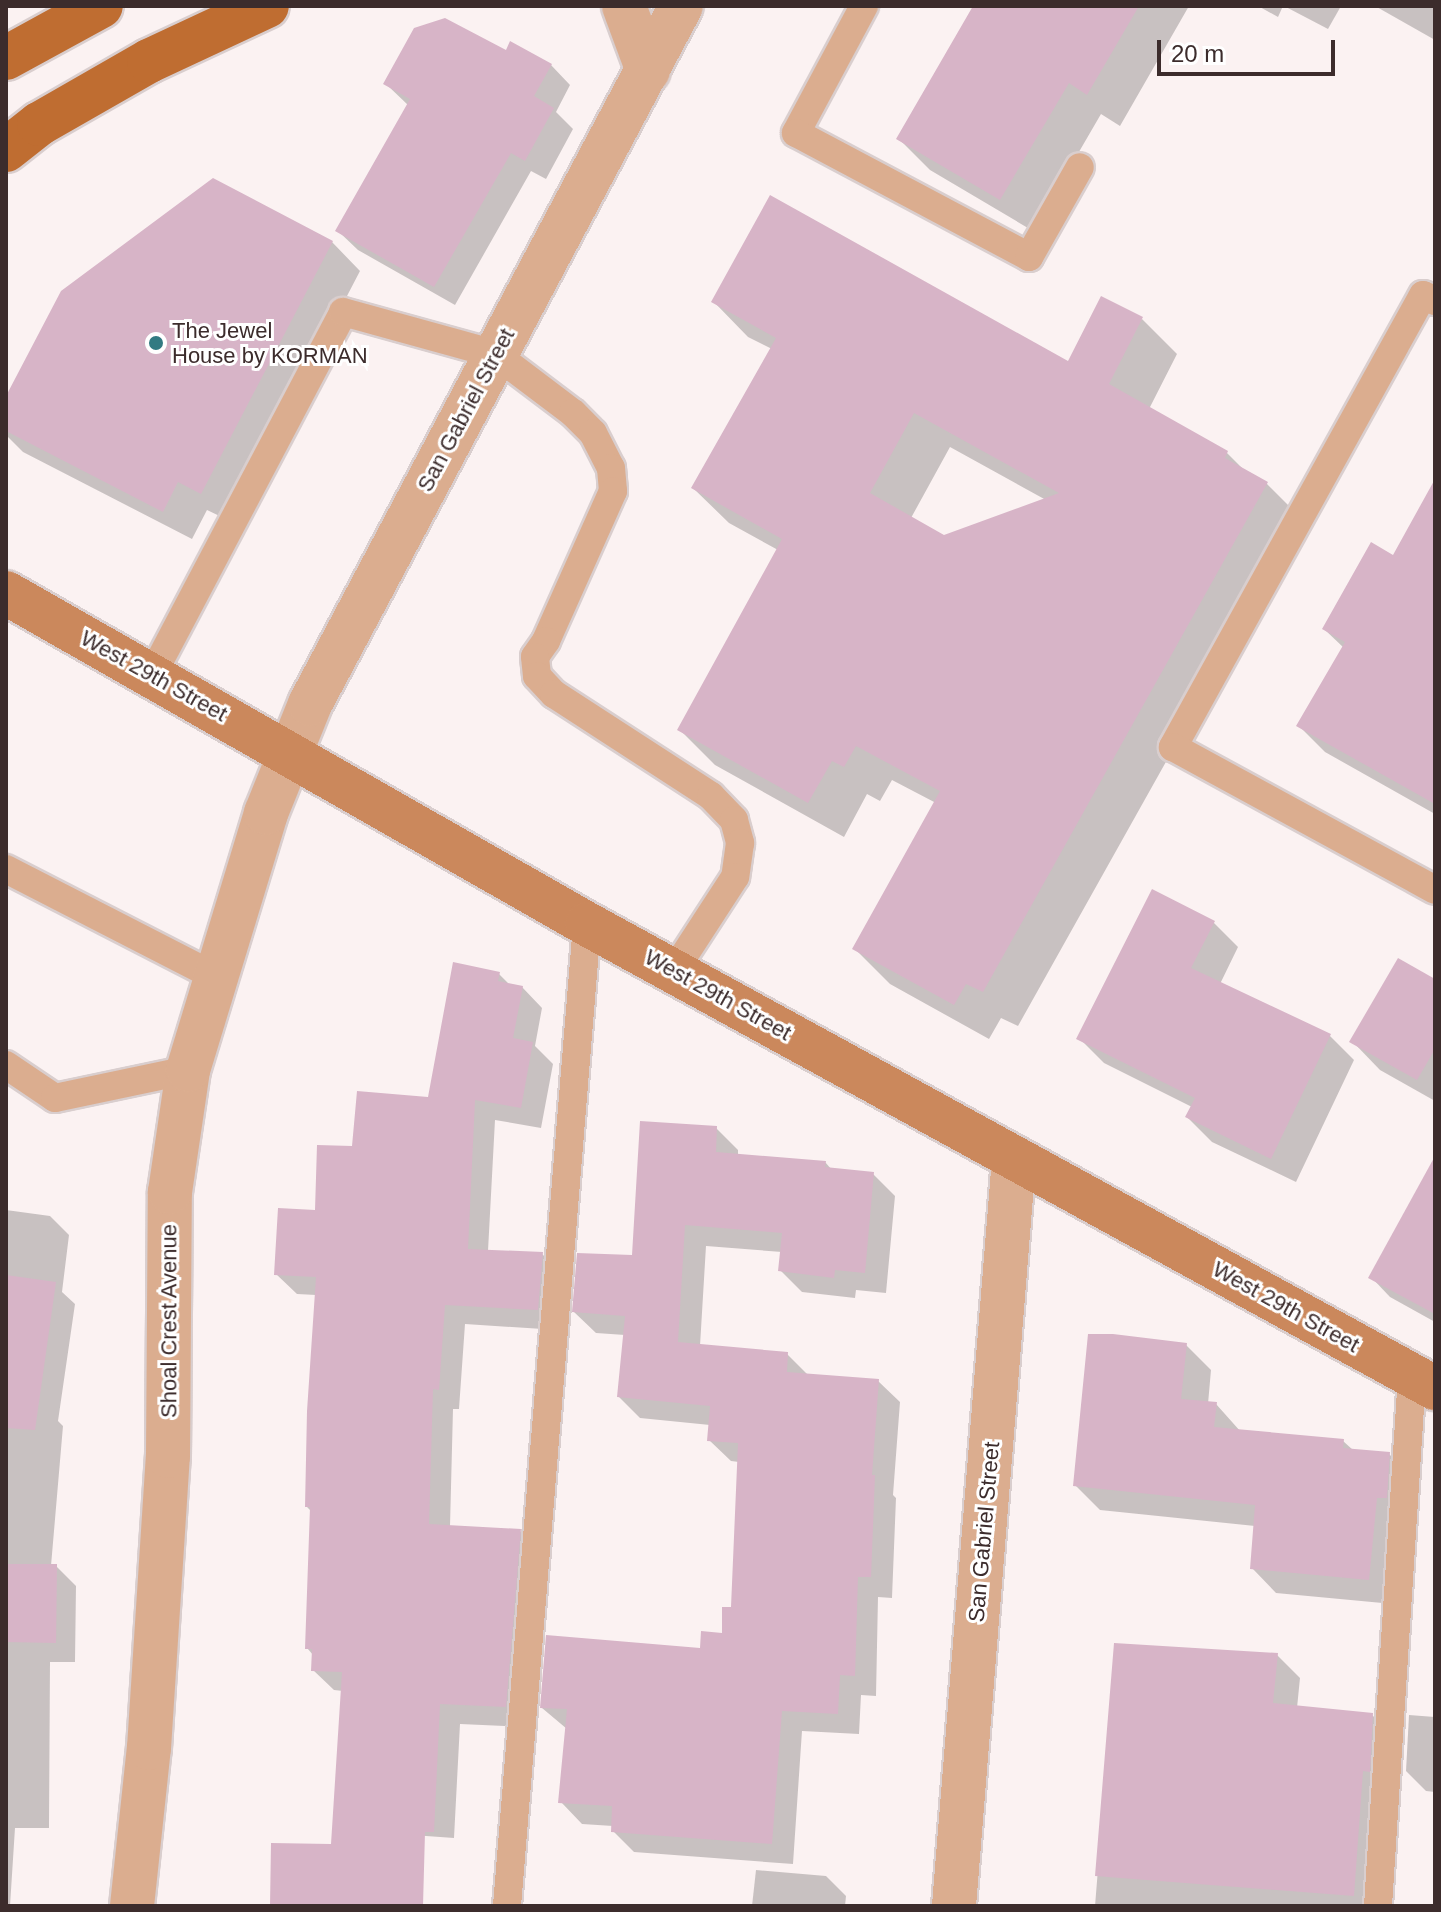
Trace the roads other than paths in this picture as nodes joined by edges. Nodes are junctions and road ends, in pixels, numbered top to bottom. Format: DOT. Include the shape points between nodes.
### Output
graph roads {
  1 [pos="101,6"];
  2 [pos="267,6"];
  3 [pos="624,6"];
  4 [pos="681,6"];
  5 [pos="864,6"];
  6 [pos="6,58"];
  7 [pos="648,71"];
  8 [pos="6,150"];
  9 [pos="1080,167"];
  10 [pos="1435,301"];
  11 [pos="495,354"];
  12 [pos="6,593"];
  13 [pos="152,675"];
  14 [pos="288,752"];
  15 [pos="6,869"];
  16 [pos="1435,890"];
  17 [pos="587,924"];
  18 [pos="674,971"];
  19 [pos="216,977"];
  20 [pos="6,1065"];
  21 [pos="188,1070"];
  22 [pos="1014,1158"];
  23 [pos="1424,1382"];
  24 [pos="132,1906"];
  25 [pos="507,1906"];
  26 [pos="954,1906"];
  27 [pos="1378,1906"];
  1 -- 6 [label="main road"];
  2 -- 8 [label="main road" via="149,61 39,124"];
  3 -- 7 [label="street"];
  4 -- 7 [label="street, San Gabriel Street"];
  5 -- 9 [label="lane" via="796,133 1029,257"];
  7 -- 11 [label="street, San Gabriel Street"];
  10 -- 16 [label="lane" via="1423,295 1173,747"];
  11 -- 13 [label="lane" via="343,312"];
  11 -- 14 [label="street, San Gabriel Street"];
  11 -- 18 [label="lane" via="573,413 593,433 611,468 613,491 535,657 537,676 554,694 711,796 734,820 740,843 735,877"];
  12 -- 13 [label="street, West 29th Street"];
  13 -- 14 [label="street, West 29th Street"];
  14 -- 17 [label="street, West 29th Street"];
  14 -- 19 [label="street, Shoal Crest Avenue"];
  15 -- 19 [label="lane"];
  17 -- 18 [label="street, West 29th Street"];
  17 -- 25 [label="lane"];
  18 -- 22 [label="street, West 29th Street"];
  19 -- 21 [label="street, Shoal Crest Avenue"];
  20 -- 21 [label="lane" via="55,1098"];
  21 -- 24 [label="street, Shoal Crest Avenue" via="170,1192 168,1456 149,1748"];
  22 -- 23 [label="street, West 29th Street"];
  22 -- 26 [label="street, San Gabriel Street"];
  23 -- 27 [label="lane"];
}
